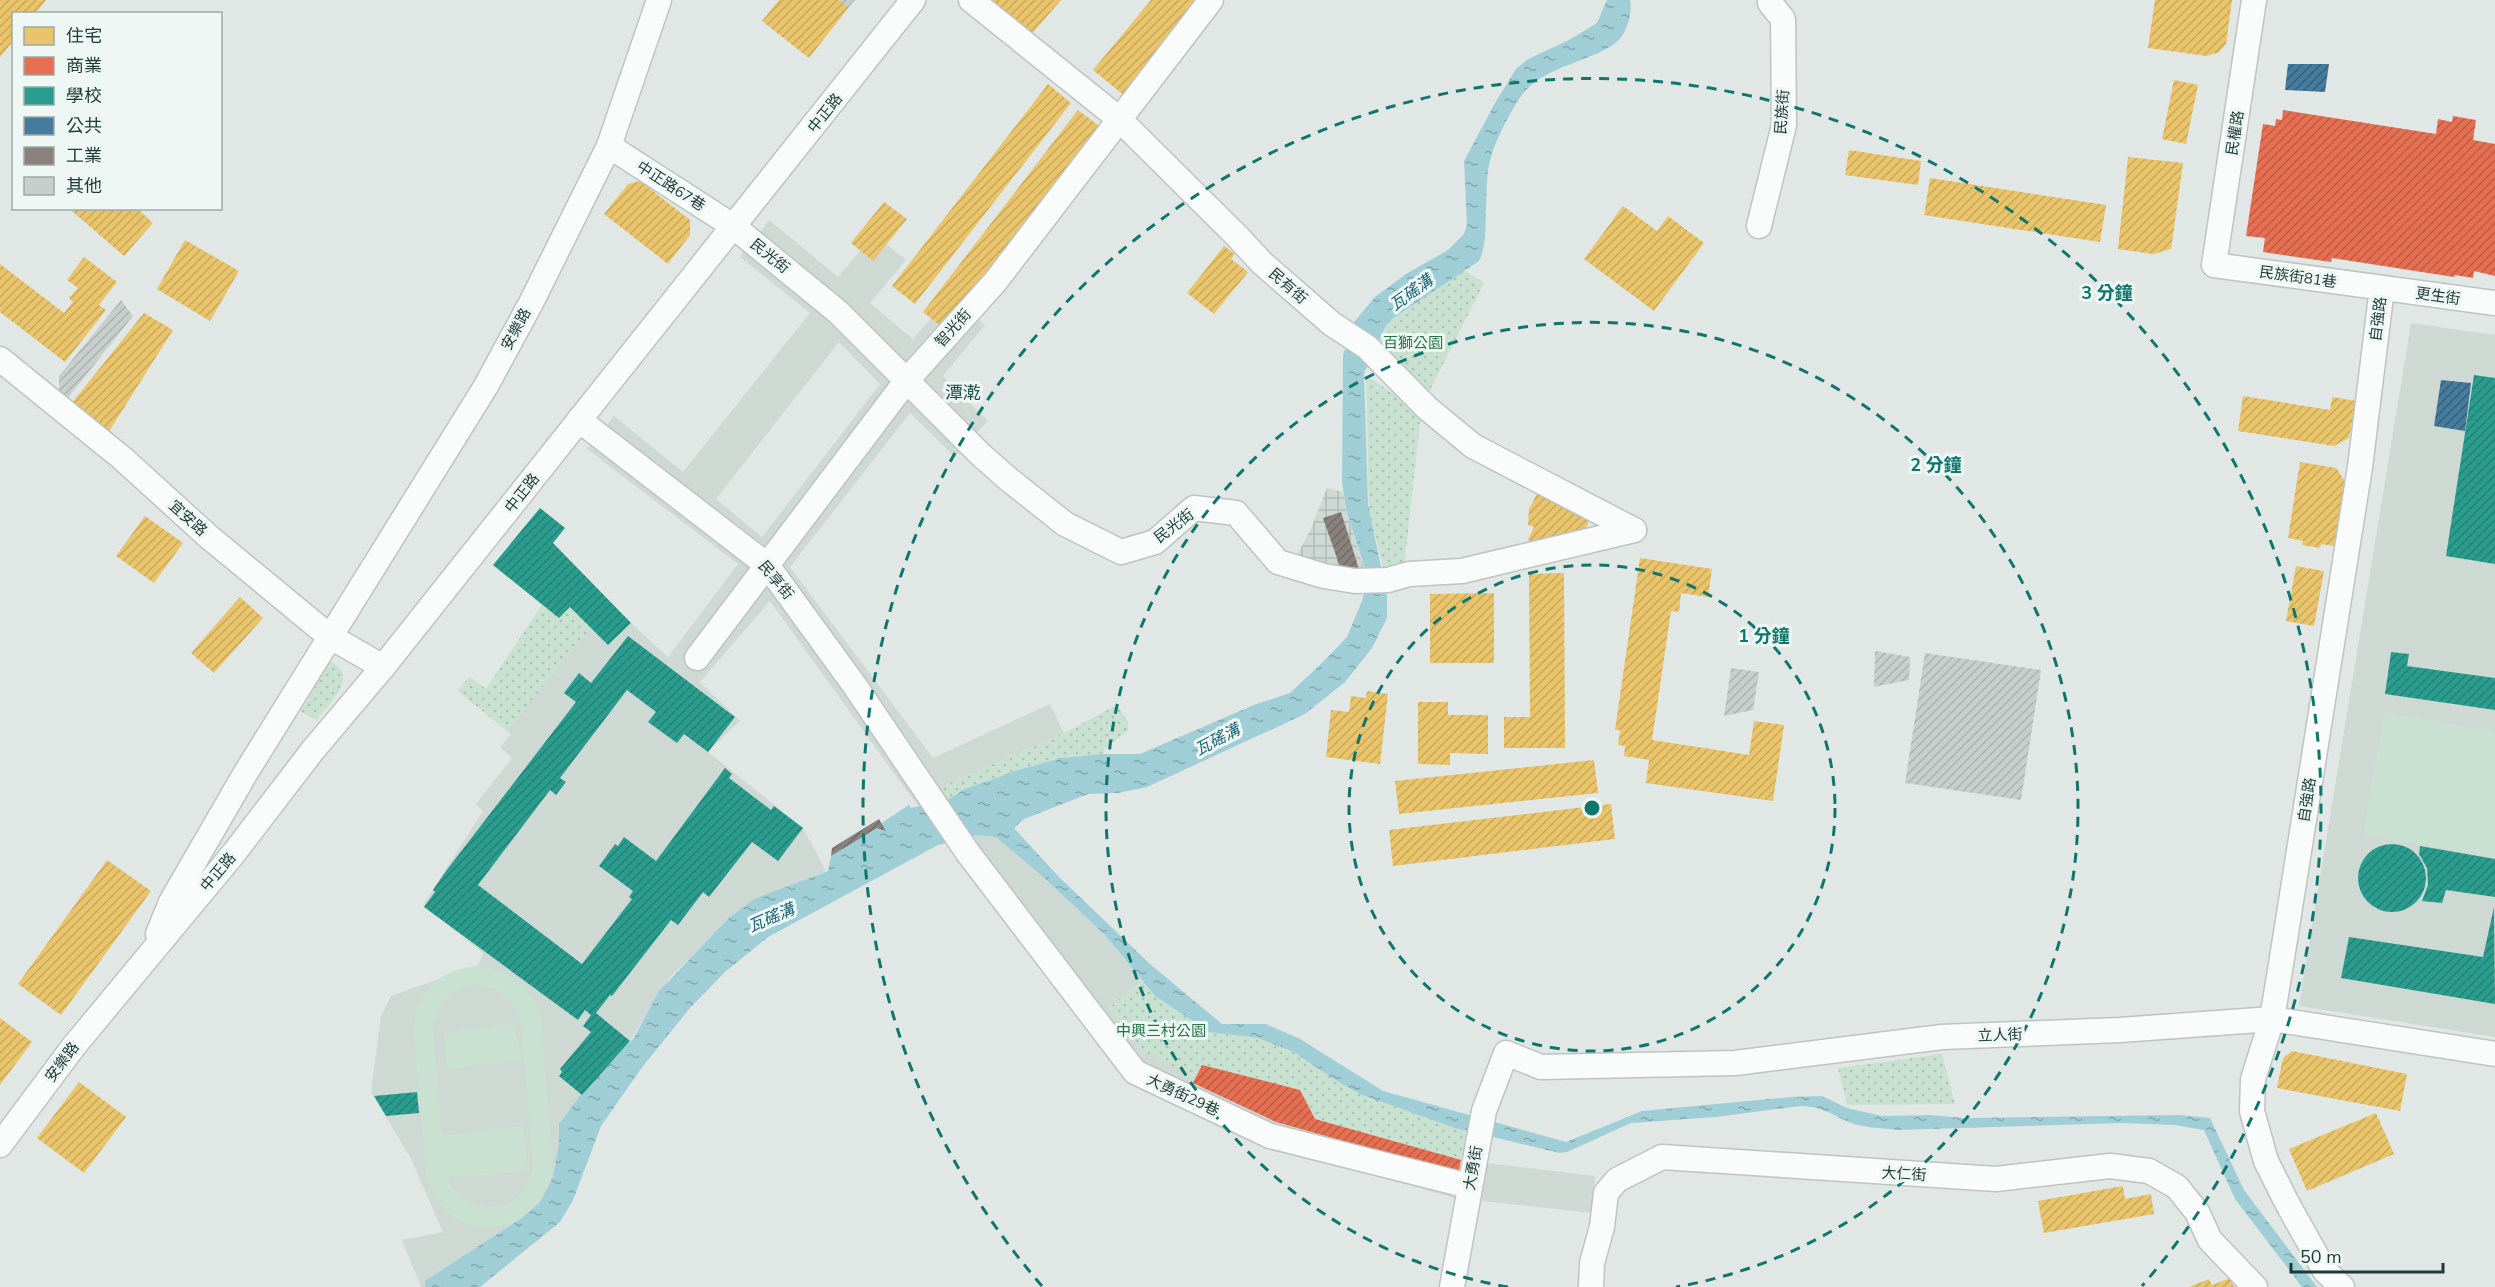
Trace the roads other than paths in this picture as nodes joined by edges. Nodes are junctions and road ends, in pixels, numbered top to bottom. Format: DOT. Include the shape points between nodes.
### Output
graph roads {
  1 [pos="659,0"];
  2 [pos="913,0"];
  3 [pos="972,0"];
  4 [pos="1211,0"];
  5 [pos="1770,0"];
  6 [pos="2254,0"];
  7 [pos="1118,118"];
  8 [pos="609,146"];
  9 [pos="733,226"];
  10 [pos="1759,226"];
  11 [pos="2214,265"];
  12 [pos="2382,288"];
  13 [pos="2495,303"];
  14 [pos="0,359"];
  15 [pos="907,380"];
  16 [pos="579,420"];
  17 [pos="1634,530"];
  18 [pos="767,565"];
  19 [pos="329,636"];
  20 [pos="697,658"];
  21 [pos="383,667"];
  22 [pos="924,785"];
  23 [pos="150,954"];
  24 [pos="126,982"];
  25 [pos="2272,1019"];
  26 [pos="1506,1053"];
  27 [pos="2495,1054"];
  28 [pos="0,1145"];
  29 [pos="1469,1186"];
  30 [pos="1452,1287"];
  31 [pos="1591,1287"];
  32 [pos="2255,1287"];
  33 [pos="2342,1287"];
  1 -- 8 [label="street, 安樂路"];
  2 -- 9 [label="street, 中正路"];
  3 -- 7 [label="street, 民有街"];
  4 -- 7 [label="street, 智光街"];
  5 -- 10 [label="street, 民族街" via="1783,19 1784,124"];
  6 -- 11 [label="street, 民權路"];
  7 -- 15 [label="street, 智光街" via="994,282"];
  7 -- 17 [label="street, 民有街" via="1262,263 1332,324 1367,346 1427,408 1473,446"];
  8 -- 9 [label="street, 中正路67巷"];
  8 -- 19 [label="street, 安樂路" via="486,386"];
  9 -- 15 [label="street, 民光街" via="838,312"];
  9 -- 16 [label="street, 中正路"];
  11 -- 12 [label="street, 民族街81巷"];
  12 -- 13 [label="street, 更生街"];
  12 -- 25 [label="street, 自強路" via="2360,467"];
  14 -- 19 [label="street, 宜安路"];
  15 -- 17 [label="street, 民光街" via="1007,478 1065,524 1121,552 1155,542 1194,508 1236,513 1278,562 1355,581 1462,571"];
  15 -- 18 [label="street, 智光街"];
  16 -- 18 [label="street, 民享街"];
  16 -- 21 [label="street, 中正路"];
  18 -- 20 [label="street, 智光街"];
  18 -- 22 [label="street, 民享街"];
  19 -- 21 [label="street, 宜安路"];
  19 -- 23 [label="street, 安樂路" via="171,902"];
  21 -- 23 [label="street, 中正路"];
  22 -- 29 [label="street, 大勇街29巷" via="968,853 1135,1072 1270,1136"];
  23 -- 24 [label="street, 中正路"];
  24 -- 28 [label="street, 安樂路"];
  25 -- 26 [label="street, 立人街" via="1942,1037 1735,1063 1541,1067"];
  25 -- 27 [label="street, 立人街"];
  25 -- 33 [label="street, 自強路" via="2253,1079 2252,1111 2266,1161 2287,1203 2325,1271"];
  26 -- 29 [label="street, 大勇街" via="1484,1111"];
  29 -- 30 [label="street, 大勇街"];
  31 -- 32 [label="street, 大仁街" via="1606,1193 1617,1180 1662,1157 1996,1179 2110,1166 2149,1171 2178,1187 2197,1212 2210,1240"];
}
